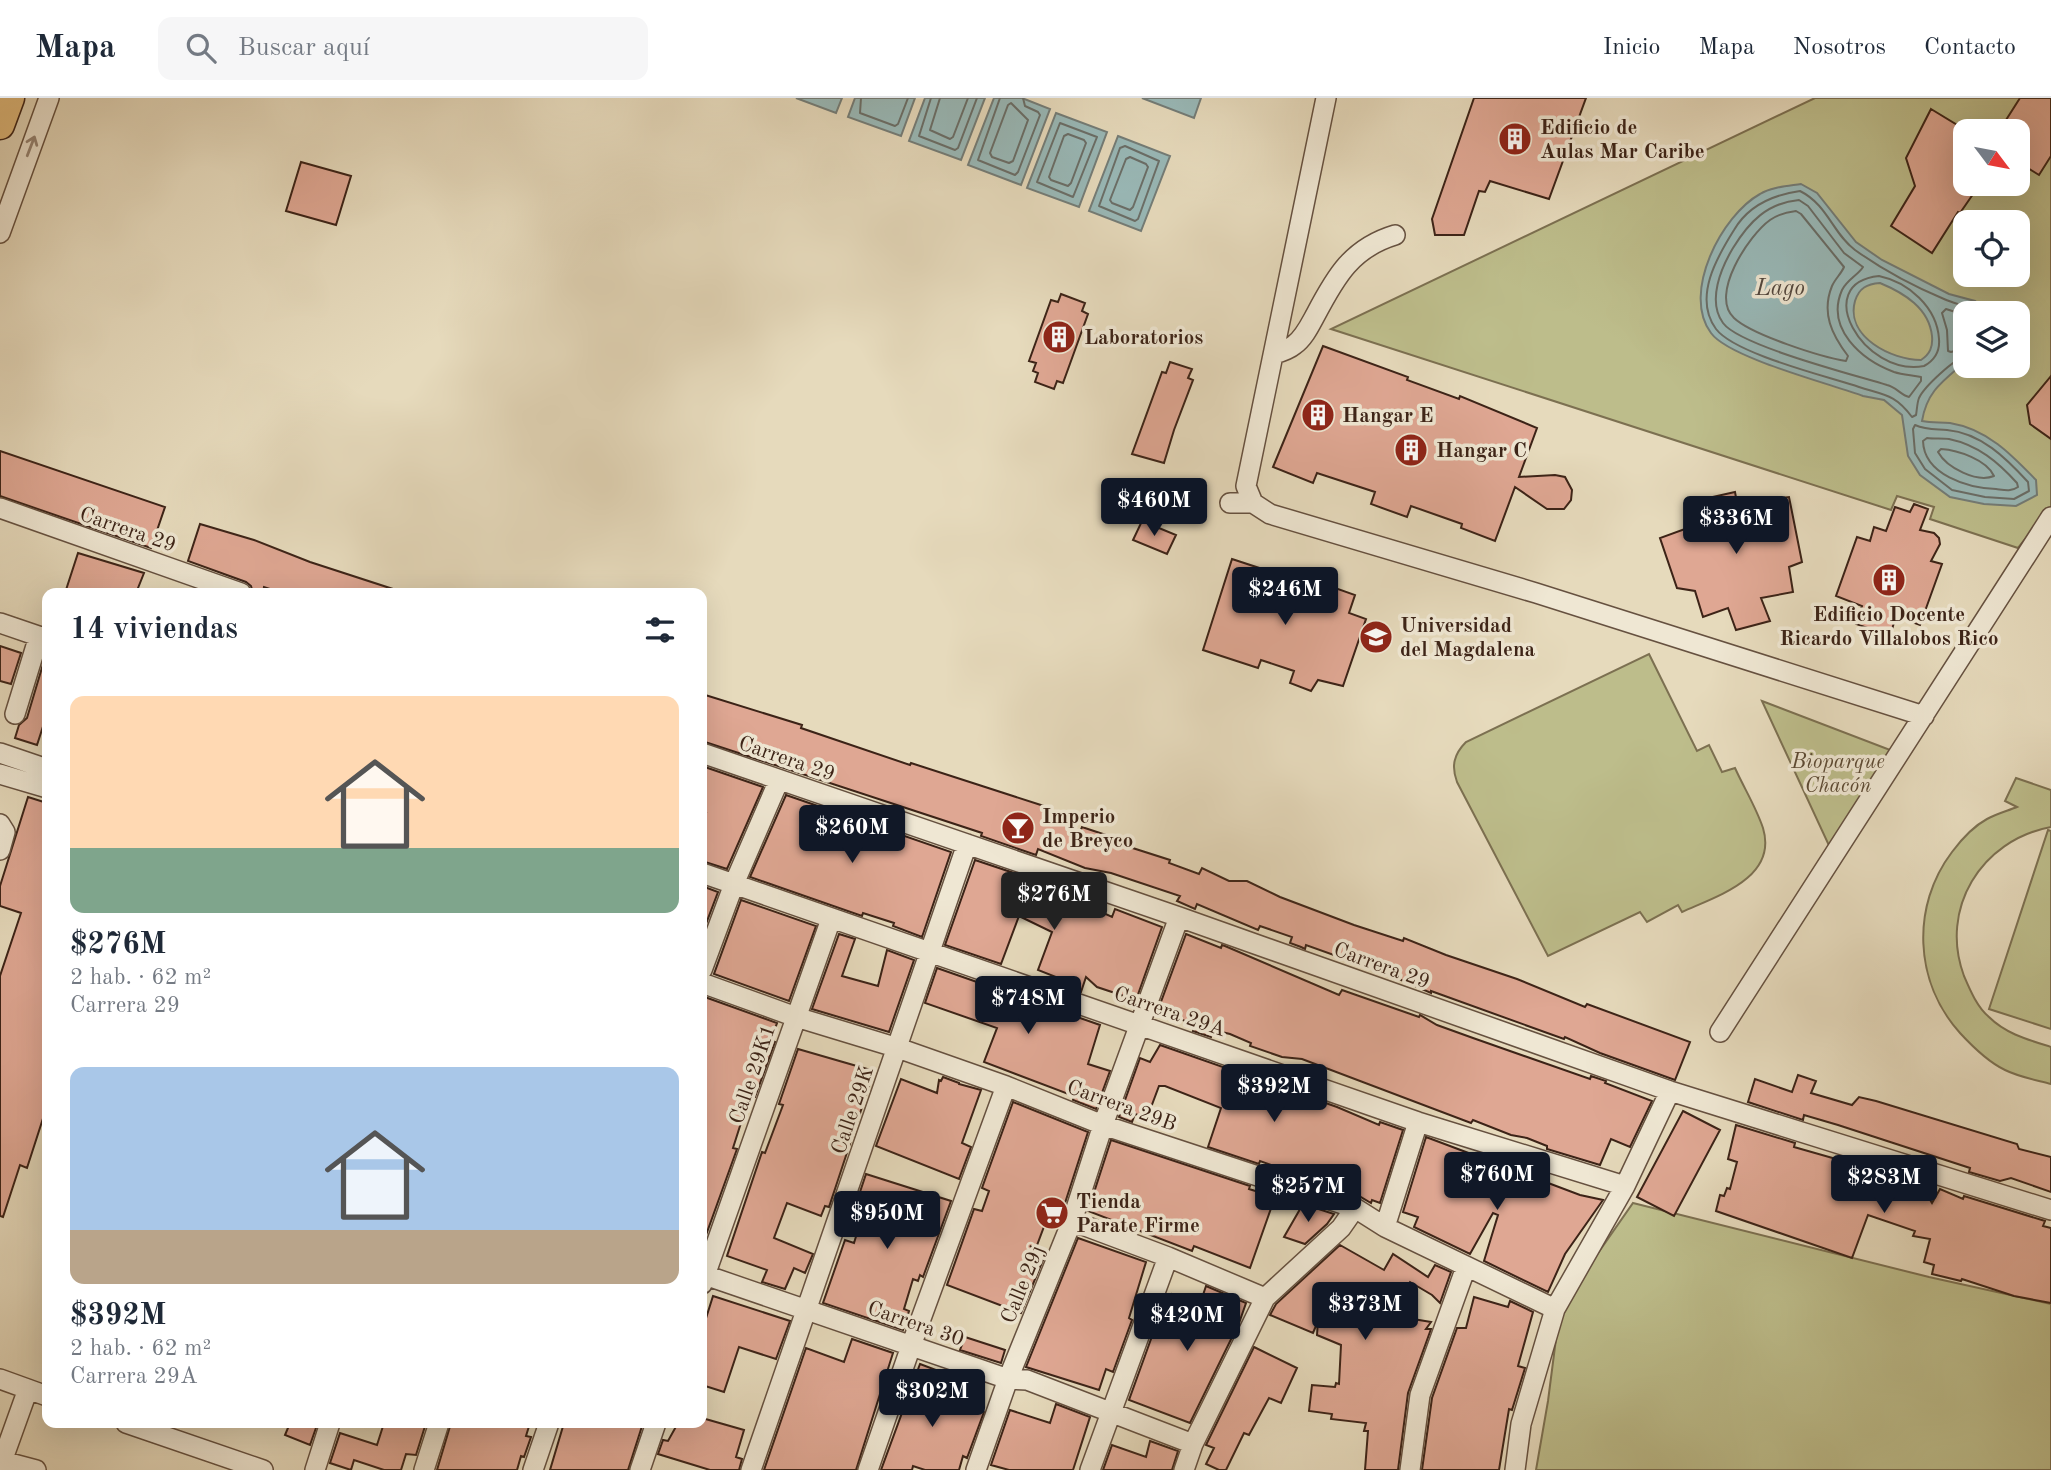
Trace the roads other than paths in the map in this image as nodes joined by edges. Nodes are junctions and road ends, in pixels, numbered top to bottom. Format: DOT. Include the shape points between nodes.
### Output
graph roads {
  1 [pos="10,98"];
  2 [pos="49,98"];
  3 [pos="1326,98"];
  4 [pos="0,125"];
  5 [pos="0,233"];
  6 [pos="1395,235"];
  7 [pos="1274,354"];
  8 [pos="1230,503"];
  9 [pos="1253,503"];
  10 [pos="0,508"];
  11 [pos="2051,517"];
  12 [pos="199,586"];
  13 [pos="0,623"];
  14 [pos="42,637"];
  15 [pos="42,640"];
  16 [pos="15,714"];
  17 [pos="1924,716"];
  18 [pos="0,753"];
  19 [pos="707,755"];
  20 [pos="42,767"];
  21 [pos="0,774"];
  22 [pos="779,780"];
  23 [pos="42,787"];
  24 [pos="0,824"];
  25 [pos="967,844"];
  26 [pos="0,850"];
  27 [pos="707,875"];
  28 [pos="734,884"];
  29 [pos="1179,917"];
  30 [pos="831,919"];
  31 [pos="930,953"];
  32 [pos="707,957"];
  33 [pos="707,985"];
  34 [pos="796,1017"];
  35 [pos="1140,1024"];
  36 [pos="1720,1032"];
  37 [pos="898,1048"];
  38 [pos="1006,1086"];
  39 [pos="1670,1091"];
  40 [pos="1418,1122"];
  41 [pos="1103,1125"];
  42 [pos="1625,1186"];
  43 [pos="1355,1208"];
  44 [pos="2051,1210"];
  45 [pos="1072,1221"];
  46 [pos="1385,1227"];
  47 [pos="1168,1257"];
  48 [pos="707,1266"];
  49 [pos="1466,1267"];
  50 [pos="707,1278"];
  51 [pos="1265,1298"];
  52 [pos="1555,1309"];
  53 [pos="808,1310"];
  54 [pos="911,1346"];
  55 [pos="1008,1378"];
  56 [pos="0,1379"];
  57 [pos="28,1389"];
  58 [pos="42,1394"];
  59 [pos="1110,1412"];
  60 [pos="141,1428"];
  61 [pos="328,1428"];
  62 [pos="437,1428"];
  63 [pos="547,1428"];
  64 [pos="654,1428"];
  65 [pos="1193,1444"];
  66 [pos="1,1464"];
  67 [pos="36,1470"];
  68 [pos="263,1470"];
  69 [pos="315,1470"];
  70 [pos="424,1470"];
  71 [pos="533,1470"];
  72 [pos="640,1470"];
  73 [pos="751,1470"];
  74 [pos="868,1470"];
  75 [pos="976,1470"];
  76 [pos="1090,1470"];
  77 [pos="1184,1470"];
  78 [pos="1410,1470"];
  79 [pos="1515,1470"];
  1 -- 4 [label="highway"];
  5 -- 2 [label="street, one-way"];
  3 -- 7 [label="street"];
  6 -- 7 [label="street" via="1360,251 1343,268 1302,338"];
  7 -- 9 [label="street" via="1246,486"];
  8 -- 9 [label="street"];
  9 -- 17 [label="street" via="1270,513"];
  10 -- 12 [label="street, Carrera 29"];
  11 -- 17 [label="street"];
  13 -- 14 [label="street"];
  15 -- 16 [label="street"];
  17 -- 36 [label="street"];
  18 -- 20 [label="street"];
  19 -- 22 [label="street, Carrera 29"];
  21 -- 23 [label="street"];
  22 -- 25 [label="street, Carrera 29"];
  22 -- 28 [label="street"];
  24 -- 26 [label="street" via="5,832"];
  25 -- 29 [label="street, Carrera 29"];
  25 -- 31 [label="street, Calle 29K"];
  27 -- 28 [label="street, Carrera 29A"];
  28 -- 30 [label="street, Carrera 29A"];
  28 -- 32 [label="street"];
  29 -- 35 [label="street, Calle 29j"];
  29 -- 39 [label="street, Carrera 29"];
  30 -- 31 [label="street, Carrera 29A"];
  30 -- 34 [label="street, Calle 29K1"];
  31 -- 35 [label="street, Carrera 29A"];
  31 -- 37 [label="street, Calle 29K"];
  33 -- 34 [label="street, Carrera 29B"];
  34 -- 37 [label="street, Carrera 29B"];
  34 -- 48 [label="street, Calle 29K1"];
  35 -- 40 [label="street, Carrera 29A"];
  35 -- 41 [label="street, Calle 29j"];
  37 -- 38 [label="street, Carrera 29B"];
  37 -- 53 [label="street, Calle 29K"];
  38 -- 41 [label="street, Carrera 29B"];
  38 -- 54 [label="street"];
  39 -- 42 [label="street"];
  39 -- 44 [label="street, Carrera 29"];
  40 -- 42 [label="street, Carrera 29A"];
  40 -- 46 [label="street"];
  41 -- 43 [label="street, Carrera 29B"];
  41 -- 45 [label="street, Calle 29j"];
  42 -- 52 [label="street"];
  43 -- 46 [label="street, Carrera 29B"];
  43 -- 51 [label="street" via="1342,1228"];
  45 -- 47 [label="street"];
  45 -- 55 [label="street, Calle 29j"];
  46 -- 49 [label="street, Carrera 29B"];
  47 -- 51 [label="street"];
  47 -- 59 [label="street"];
  49 -- 52 [label="street, Carrera 29B"];
  49 -- 78 [label="street" via="1420,1395"];
  50 -- 53 [label="street, Carrera 30"];
  51 -- 65 [label="street"];
  52 -- 79 [label="street" via="1521,1424"];
  53 -- 54 [label="street, Carrera 30"];
  53 -- 73 [label="street, Calle 29K"];
  54 -- 55 [label="street, Carrera 30"];
  54 -- 74 [label="street"];
  55 -- 59 [label="street, Carrera 30" via="1027,1380"];
  55 -- 75 [label="street, Calle 29j"];
  56 -- 57 [label="street"];
  57 -- 58 [label="street"];
  57 -- 66 [label="street"];
  59 -- 65 [label="street, Carrera 30"];
  59 -- 76 [label="street"];
  60 -- 68 [label="street"];
  61 -- 69 [label="street"];
  62 -- 70 [label="street"];
  63 -- 71 [label="street"];
  64 -- 72 [label="street"];
  65 -- 77 [label="street"];
  66 -- 67 [label="street"];
}
